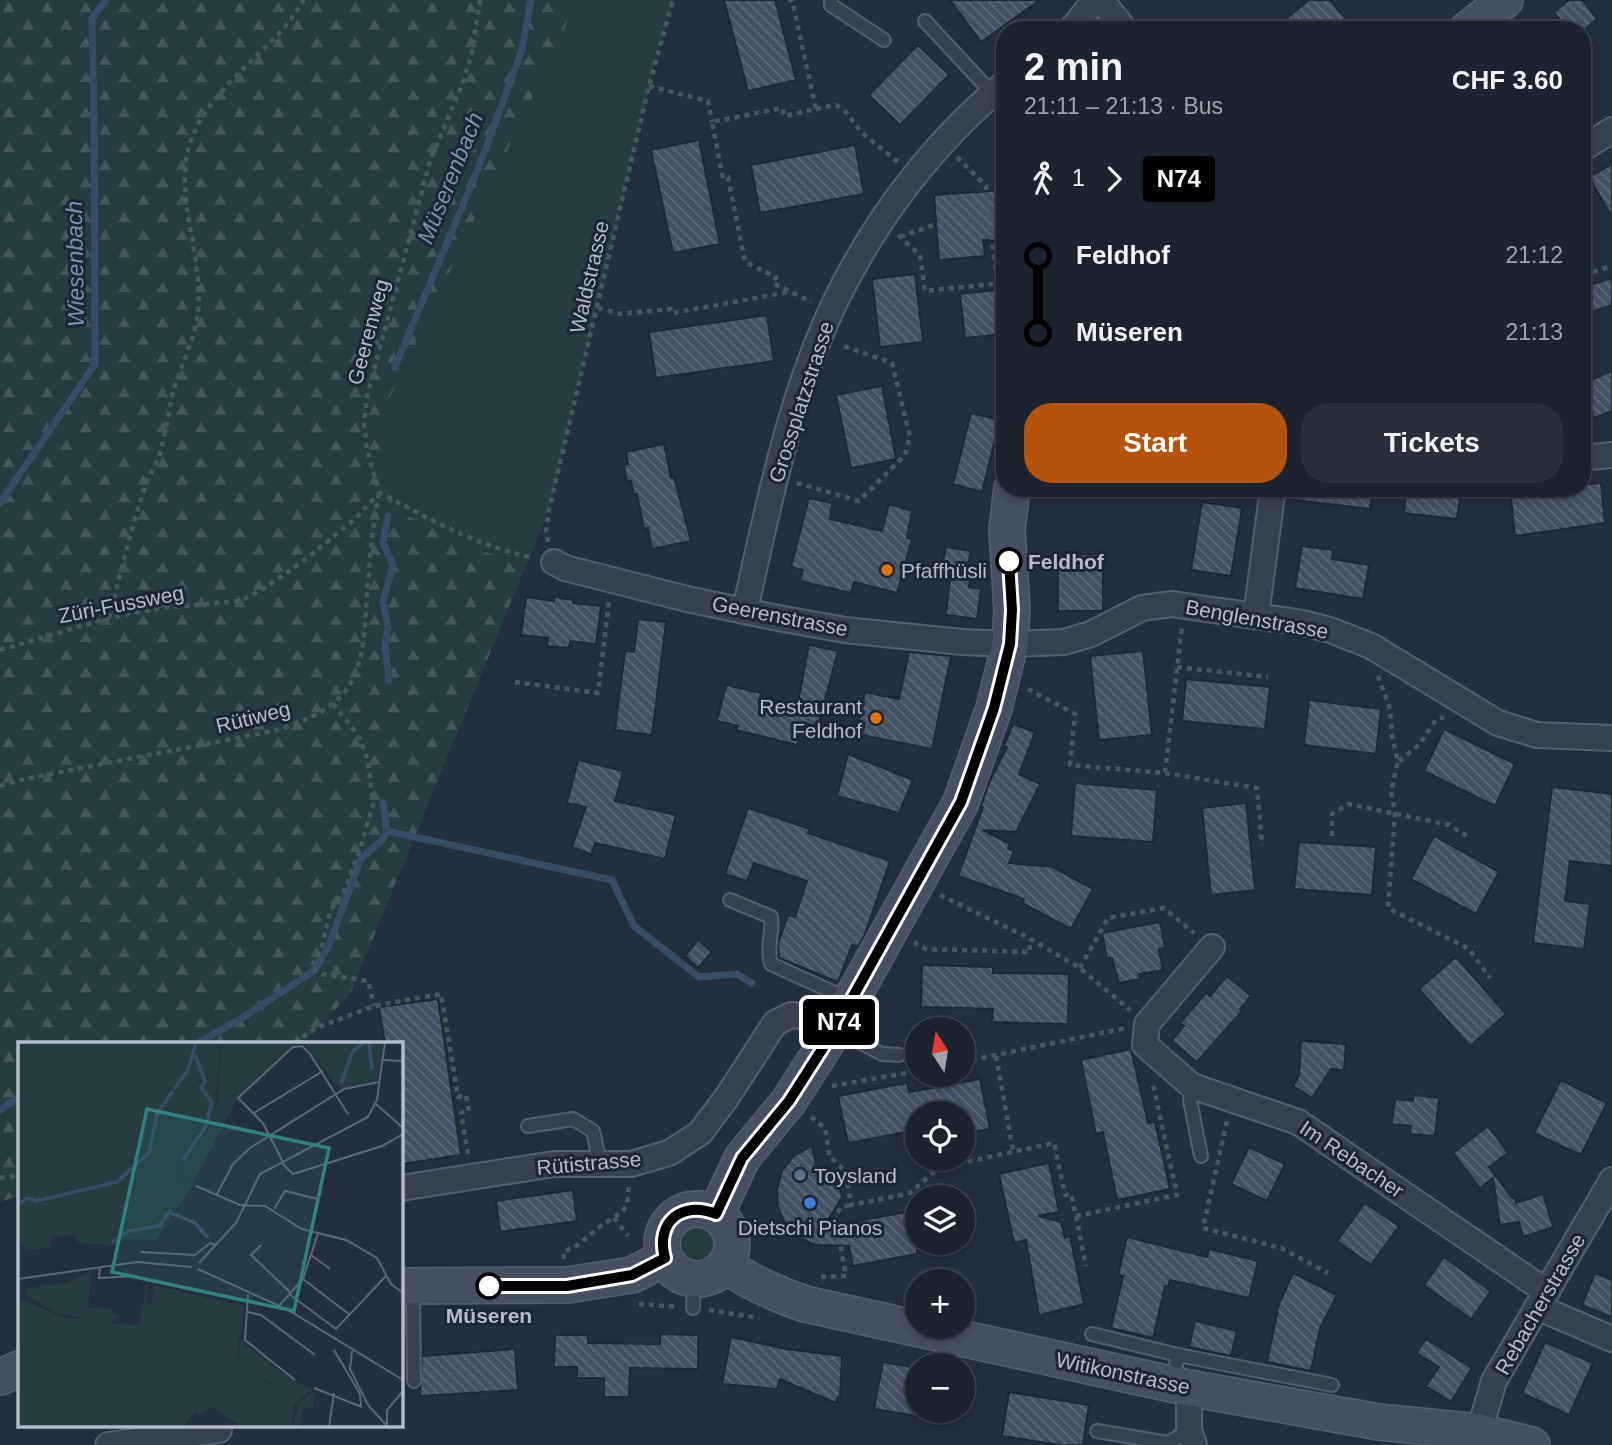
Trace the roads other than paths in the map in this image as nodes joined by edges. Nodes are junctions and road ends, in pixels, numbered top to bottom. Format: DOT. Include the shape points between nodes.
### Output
graph roads {
  1 [pos="831,0"];
  2 [pos="1094,0"];
  3 [pos="1101,0"];
  4 [pos="1504,0"];
  5 [pos="1078,21"];
  6 [pos="1118,21"];
  7 [pos="1478,21"];
  8 [pos="925,22"];
  9 [pos="884,40"];
  10 [pos="996,86"];
  11 [pos="996,92"];
  12 [pos="1612,130"];
  13 [pos="1591,143"];
  14 [pos="1612,455"];
  15 [pos="1591,457"];
  16 [pos="1011,497"];
  17 [pos="1272,497"];
  18 [pos="554,562"];
  19 [pos="745,610"];
  20 [pos="1256,617"];
  21 [pos="1010,644"];
  22 [pos="1612,738"];
  23 [pos="730,900"];
  24 [pos="1212,947"];
  25 [pos="843,1015"];
  26 [pos="899,1055"];
  27 [pos="1192,1086"];
  28 [pos="528,1126"];
  29 [pos="1201,1156"];
  30 [pos="600,1163"];
  31 [pos="1612,1180"];
  32 [pos="402,1188"];
  33 [pos="716,1214"];
  34 [pos="665,1258"];
  35 [pos="725,1265"];
  36 [pos="407,1286"];
  37 [pos="1542,1299"];
  38 [pos="1092,1334"];
  39 [pos="1612,1339"];
  40 [pos="1180,1376"];
  41 [pos="414,1381"];
  42 [pos="1332,1385"];
  43 [pos="219,1430"];
  44 [pos="1097,1431"];
  45 [pos="1479,1432"];
  46 [pos="1192,1438"];
  47 [pos="108,1445"];
  48 [pos="1532,1445"];
  1 -- 9 [label="lane" via="840,13"];
  2 -- 5 [label="street"];
  3 -- 6 [label="street"];
  4 -- 7 [label="main road"];
  8 -- 10 [label="lane"];
  11 -- 19 [label="street, Grossplatzstrasse" via="915,176 891,228 852,269 820,337 794,414"];
  12 -- 13 [label="street"];
  14 -- 15 [label="street"];
  16 -- 21 [label="main road" via="1007,529"];
  17 -- 20 [label="street"];
  18 -- 19 [label="street, Geerenstrasse" via="611,580"];
  19 -- 21 [label="street, Geerenstrasse" via="845,630"];
  20 -- 21 [label="street, Benglenstrasse" via="1172,604 1142,608 1064,642"];
  20 -- 22 [label="street, Benglenstrasse" via="1330,630 1381,651 1498,723 1537,735"];
  21 -- 25 [label="main road" via="994,708 961,802"];
  23 -- 25 [label="lane" via="771,917 767,954 771,964"];
  24 -- 27 [label="street, Im Rebacher" via="1146,1035"];
  25 -- 26 [label="lane" via="882,1054"];
  25 -- 30 [label="street, Rütistrasse" via="791,1015 775,1023 700,1133 669,1153 631,1164"];
  25 -- 33 [label="main road" via="789,1101 742,1158"];
  27 -- 29 [label="lane" via="1190,1100"];
  27 -- 37 [label="street, Im Rebacher" via="1298,1122"];
  28 -- 30 [label="lane" via="573,1119 593,1131"];
  30 -- 32 [label="street, Rütistrasse" via="554,1164"];
  31 -- 37 [label="street, Rebacherstrasse"];
  33 -- 34 [label="main road" via="695,1209 674,1217 663,1236"];
  33 -- 35 [label="main road" via="732,1237"];
  34 -- 35 [label="main road" via="693,1293"];
  34 -- 36 [label="main road" via="632,1275 567,1286"];
  35 -- 40 [label="main road, Witikonstrasse" via="771,1292 805,1304"];
  36 -- 41 [label="lane"];
  37 -- 39 [label="street, Im Rebacher"];
  37 -- 45 [label="street, Rebacherstrasse" via="1494,1381"];
  38 -- 40 [label="lane"];
  40 -- 42 [label="lane"];
  40 -- 45 [label="main road, Witikonstrasse" via="1379,1422"];
  40 -- 46 [label="street"];
  43 -- 47 [label="street"];
  44 -- 46 [label="lane" via="1168,1443"];
  45 -- 48 [label="main road, Witikonstrasse"];
}
